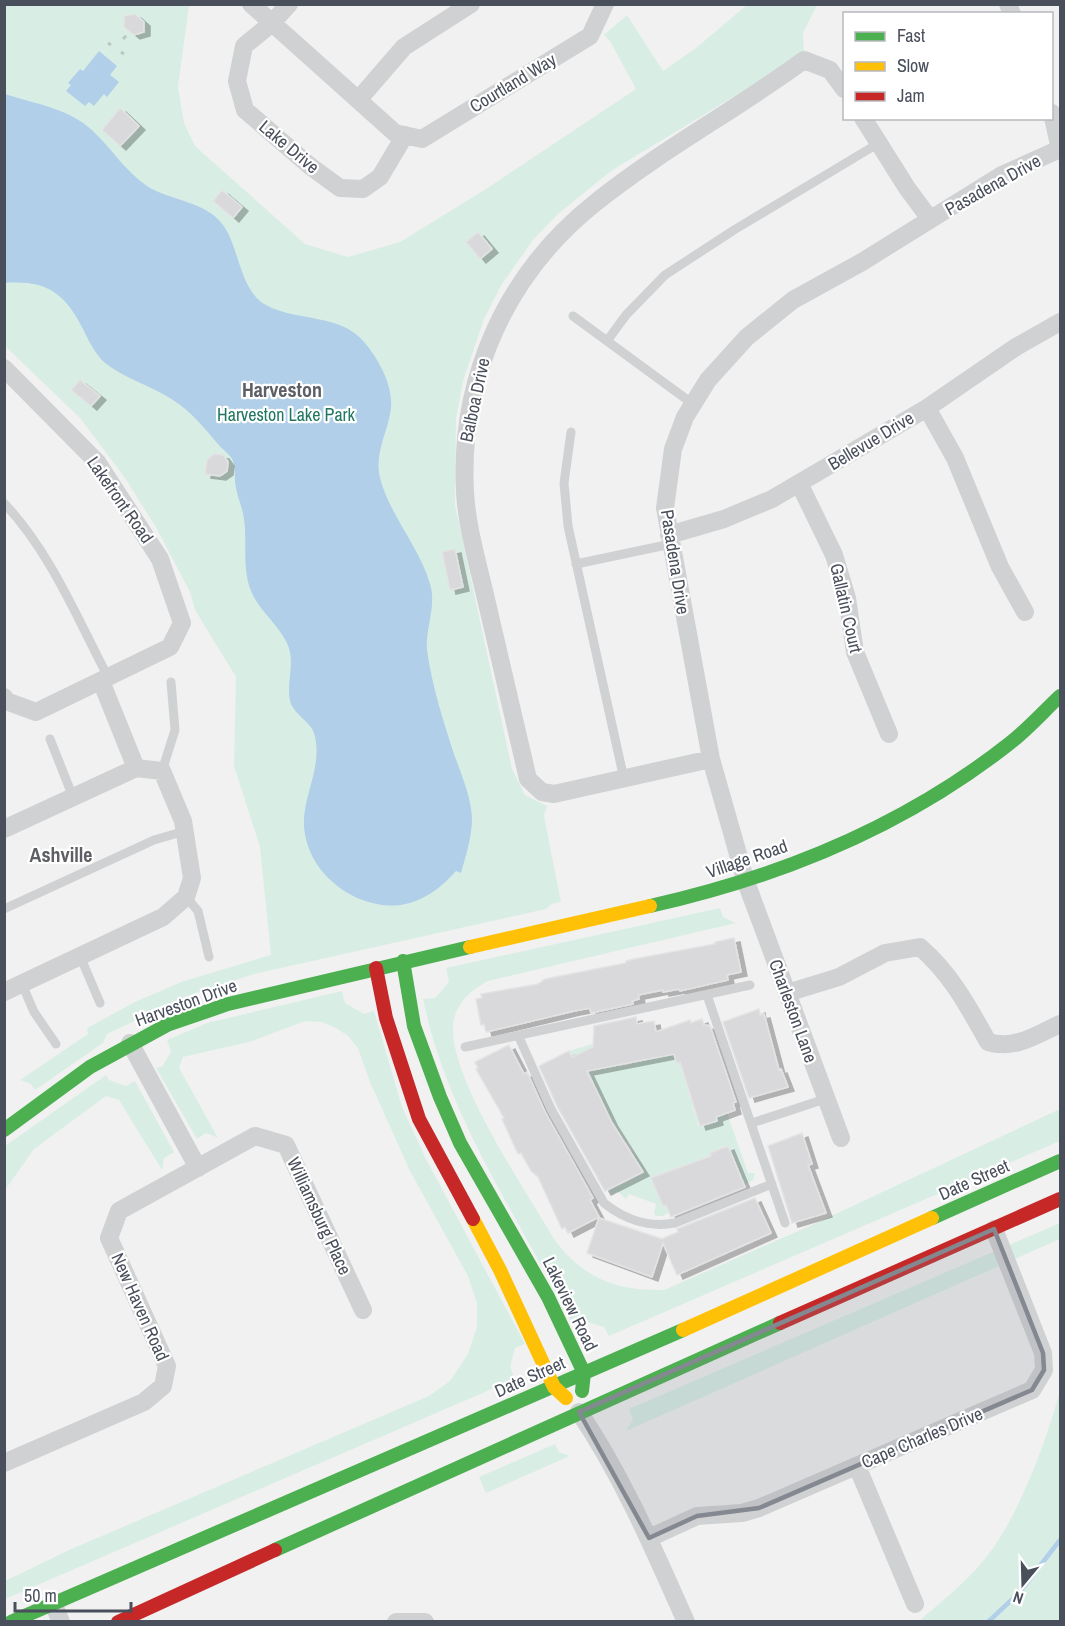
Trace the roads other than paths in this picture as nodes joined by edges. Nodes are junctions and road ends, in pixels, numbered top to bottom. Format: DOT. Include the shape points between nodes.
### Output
graph roads {
  1 [pos="251,4"];
  2 [pos="289,4"];
  3 [pos="471,4"];
  4 [pos="605,4"];
  5 [pos="272,23"];
  6 [pos="843,88"];
  7 [pos="359,99"];
  8 [pos="1053,118"];
  9 [pos="864,120"];
  10 [pos="405,135"];
  11 [pos="879,143"];
  12 [pos="1060,149"];
  13 [pos="930,219"];
  14 [pos="573,316"];
  15 [pos="1057,331"];
  16 [pos="607,340"];
  17 [pos="4,368"];
  18 [pos="693,404"];
  19 [pos="927,408"];
  20 [pos="571,432"];
  21 [pos="800,483"];
  22 [pos="4,503"];
  23 [pos="670,539"];
  24 [pos="576,564"];
  25 [pos="1026,612"];
  26 [pos="104,679"];
  27 [pos="171,682"];
  28 [pos="1060,696"];
  29 [pos="4,697"];
  30 [pos="889,734"];
  31 [pos="50,739"];
  32 [pos="711,759"];
  33 [pos="136,768"];
  34 [pos="162,771"];
  35 [pos="624,779"];
  36 [pos="73,797"];
  37 [pos="4,829"];
  38 [pos="185,831"];
  39 [pos="746,882"];
  40 [pos="186,897"];
  41 [pos="4,909"];
  42 [pos="80,956"];
  43 [pos="209,957"];
  44 [pos="403,961"];
  45 [pos="376,968"];
  46 [pos="750,985"];
  47 [pos="10,986"];
  48 [pos="787,993"];
  49 [pos="707,995"];
  50 [pos="99,1002"];
  51 [pos="1060,1024"];
  52 [pos="518,1035"];
  53 [pos="130,1043"];
  54 [pos="56,1044"];
  55 [pos="465,1047"];
  56 [pos="825,1099"];
  57 [pos="7,1123"];
  58 [pos="752,1123"];
  59 [pos="841,1138"];
  60 [pos="1060,1161"];
  61 [pos="198,1168"];
  62 [pos="772,1184"];
  63 [pos="1060,1199"];
  64 [pos="784,1223"];
  65 [pos="994,1229"];
  66 [pos="363,1310"];
  67 [pos="584,1373"];
  68 [pos="554,1387"];
  69 [pos="579,1412"];
  70 [pos="4,1463"];
  71 [pos="856,1466"];
  72 [pos="649,1538"];
  73 [pos="53,1603"];
  74 [pos="915,1604"];
  75 [pos="425,1621"];
  76 [pos="11,1622"];
  77 [pos="61,1622"];
  78 [pos="118,1622"];
  79 [pos="396,1622"];
  80 [pos="686,1622"];
  1 -- 5 [label="street"];
  2 -- 5 [label="street, Lake Drive"];
  3 -- 7 [label="street" via="404,47"];
  4 -- 10 [label="street, Courtland Way" via="590,36 422,139"];
  5 -- 7 [label="street"];
  5 -- 10 [label="street, Lake Drive" via="244,46 237,81 245,110 310,166 340,188 363,189 380,177"];
  6 -- 35 [label="street, Balboa Drive" via="830,70 804,60 757,95 642,168 594,204 532,264 488,342 467,420 465,494 476,558 528,779 542,792 554,794"];
  7 -- 10 [label="street" via="395,133"];
  8 -- 12 [label="street"];
  9 -- 11 [label="street"];
  11 -- 13 [label="street"];
  11 -- 16 [label="lane" via="665,275"];
  12 -- 13 [label="street, Pasadena Drive" via="1002,175"];
  13 -- 18 [label="street, Pasadena Drive" via="793,300 747,337 708,380"];
  14 -- 16 [label="lane"];
  15 -- 19 [label="street, Bellevue Drive" via="1016,347"];
  16 -- 18 [label="lane"];
  17 -- 26 [label="street, Lakefront Road" via="97,462 160,559 182,623 170,647"];
  18 -- 23 [label="street, Pasadena Drive" via="673,449 665,508"];
  19 -- 21 [label="street, Bellevue Drive"];
  19 -- 25 [label="street" via="955,458 1000,567"];
  20 -- 24 [label="lane" via="565,500"];
  21 -- 23 [label="street, Bellevue Drive" via="772,499"];
  21 -- 30 [label="street, Gallatin Court" via="834,555 847,598 855,652"];
  22 -- 26 [label="lane" via="20,519 65,590"];
  23 -- 24 [label="lane"];
  23 -- 32 [label="street, Pasadena Drive"];
  24 -- 35 [label="lane"];
  26 -- 29 [label="street" via="36,712"];
  26 -- 33 [label="street"];
  27 -- 34 [label="lane" via="175,730"];
  28 -- 39 [label="main road, Village Road" via="1011,742 948,788 863,836"];
  31 -- 36 [label="lane"];
  32 -- 35 [label="street, Balboa Drive"];
  32 -- 39 [label="street, Pasadena Drive"];
  33 -- 34 [label="street"];
  33 -- 36 [label="street"];
  34 -- 38 [label="street"];
  36 -- 37 [label="street"];
  38 -- 40 [label="street" via="192,878"];
  38 -- 41 [label="lane" via="154,840"];
  39 -- 44 [label="main road, Village Road"];
  39 -- 48 [label="street, Charleston Lane"];
  40 -- 42 [label="street" via="163,917"];
  40 -- 43 [label="lane" via="198,911"];
  42 -- 47 [label="street"];
  42 -- 50 [label="lane"];
  44 -- 45 [label="main road, Harveston Drive"];
  44 -- 67 [label="main road, Lakeview Road" via="414,1026 460,1143 527,1256"];
  45 -- 53 [label="main road, Harveston Drive" via="228,1004 167,1025"];
  45 -- 68 [label="main road" via="386,1018 419,1119 500,1270"];
  46 -- 49 [label="lane"];
  47 -- 54 [label="lane"];
  48 -- 51 [label="street" via="839,977 885,953 920,947 942,967 961,993 988,1042 1016,1044"];
  48 -- 56 [label="street, Charleston Lane"];
  49 -- 52 [label="lane"];
  49 -- 58 [label="lane"];
  52 -- 55 [label="lane"];
  52 -- 62 [label="lane" via="551,1109 604,1203 616,1212 660,1226"];
  53 -- 57 [label="main road, Harveston Drive"];
  53 -- 61 [label="street"];
  56 -- 58 [label="lane"];
  56 -- 59 [label="street, Charleston Lane"];
  58 -- 62 [label="lane"];
  60 -- 67 [label="main road, Date Street"];
  61 -- 66 [label="street, Williamsburg Place" via="255,1136 286,1145"];
  61 -- 70 [label="street, New Haven Road" via="119,1211 109,1238 167,1366 163,1386 144,1402"];
  62 -- 64 [label="lane"];
  63 -- 65 [label="main road"];
  65 -- 69 [label="main road"];
  65 -- 71 [label="street, Cape Charles Drive" via="1043,1353 1044,1370 1032,1390"];
  67 -- 68 [label="main road, Date Street"];
  67 -- 69 [label="main road, Lakeview Road"];
  68 -- 69 [label="main road"];
  68 -- 73 [label="main road, Date Street"];
  69 -- 72 [label="street"];
  69 -- 78 [label="main road"];
  71 -- 72 [label="street, Cape Charles Drive" via="759,1509 697,1516"];
  71 -- 74 [label="street"];
  72 -- 80 [label="street"];
  73 -- 76 [label="main road, Date Street"];
  73 -- 77 [label="street"];
  75 -- 79 [label="street"];
}
